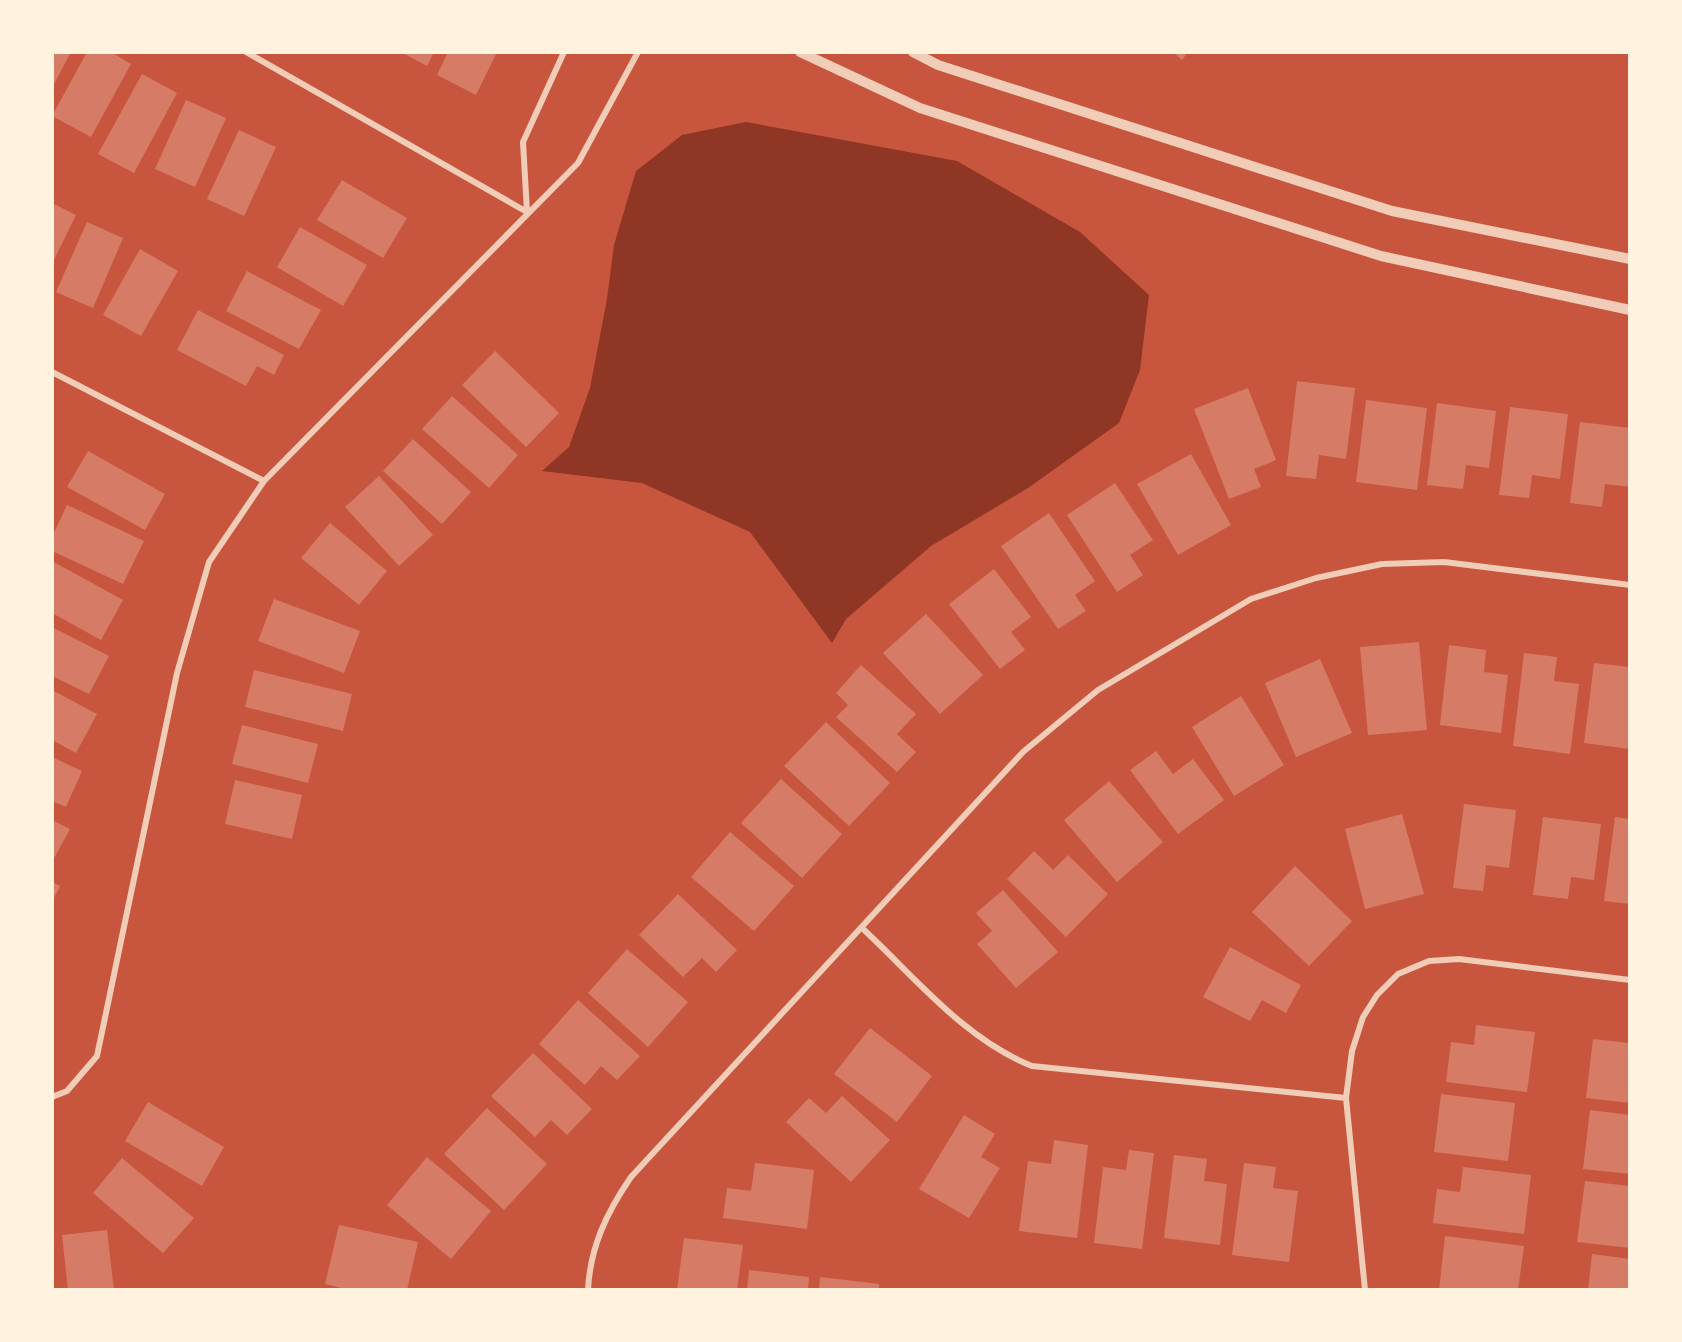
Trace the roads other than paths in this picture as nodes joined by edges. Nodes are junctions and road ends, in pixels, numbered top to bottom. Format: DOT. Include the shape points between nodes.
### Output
graph roads {
  1 [pos="246,52"];
  2 [pos="564,52"];
  3 [pos="638,52"];
  4 [pos="800,52"];
  5 [pos="913,52"];
  6 [pos="527,212"];
  7 [pos="1629,259"];
  8 [pos="1629,310"];
  9 [pos="52,372"];
  10 [pos="264,481"];
  11 [pos="1629,585"];
  12 [pos="862,928"];
  13 [pos="1629,980"];
  14 [pos="52,1097"];
  15 [pos="1346,1098"];
  16 [pos="588,1290"];
  17 [pos="1365,1290"];
  1 -- 6 [label="street"];
  2 -- 6 [label="street" via="523,142"];
  3 -- 6 [label="street" via="578,163"];
  4 -- 8 [label="street" via="920,108 1381,256"];
  5 -- 7 [label="street" via="938,65 1392,211"];
  6 -- 10 [label="street"];
  9 -- 10 [label="street"];
  10 -- 14 [label="street" via="209,562 177,673 97,1056 67,1091"];
  11 -- 12 [label="street" via="1444,562 1382,564 1316,578 1251,599 1098,690 1023,752"];
  12 -- 15 [label="street" via="979,1038 1032,1066"];
  12 -- 16 [label="street" via="631,1177 598,1235"];
  13 -- 15 [label="street" via="1460,959 1429,961 1398,974 1377,995 1363,1017 1352,1051"];
  15 -- 17 [label="street"];
}
